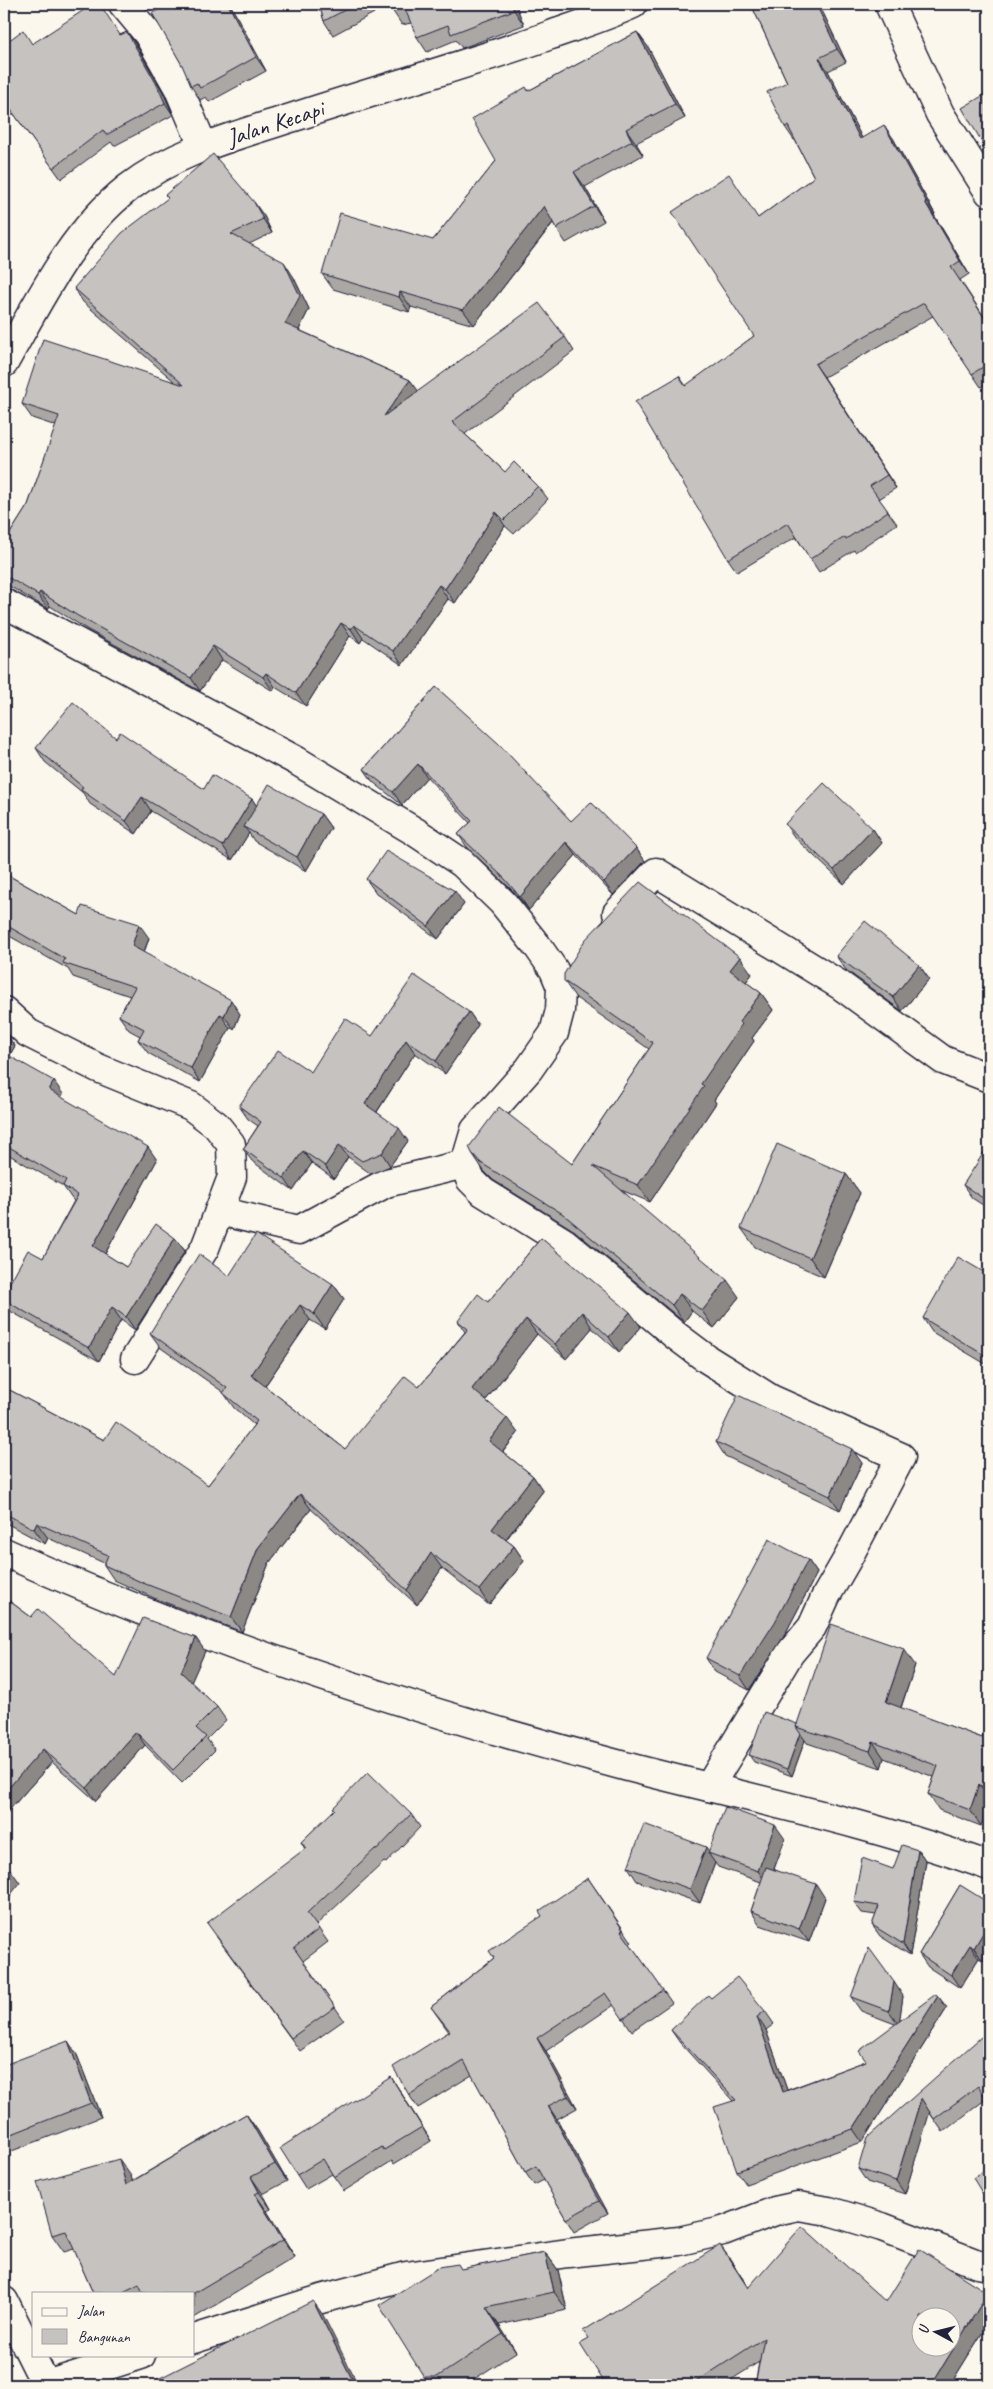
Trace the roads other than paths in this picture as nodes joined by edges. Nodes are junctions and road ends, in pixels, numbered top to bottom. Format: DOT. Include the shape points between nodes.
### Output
graph roads {
  1 [pos="123,4"];
  2 [pos="633,4"];
  3 [pos="889,4"];
  4 [pos="202,146"];
  5 [pos="989,192"];
  6 [pos="4,363"];
  7 [pos="4,603"];
  8 [pos="597,934"];
  9 [pos="575,964"];
  10 [pos="561,987"];
  11 [pos="4,1010"];
  12 [pos="989,1078"];
  13 [pos="465,1164"];
  14 [pos="219,1211"];
  15 [pos="135,1359"];
  16 [pos="4,1552"];
  17 [pos="709,1787"];
  18 [pos="989,1866"];
  19 [pos="989,2266"];
  20 [pos="4,2301"];
  21 [pos="195,2339"];
  22 [pos="138,2356"];
  23 [pos="46,2385"];
  1 -- 4 [label="street" via="148,34 178,87"];
  2 -- 4 [label="street, Jalan Kecapi" via="498,54"];
  3 -- 5 [label="street" via="940,114"];
  4 -- 6 [label="street, Jalan Kecapi" via="128,188 81,234"];
  7 -- 10 [label="street" via="297,761 414,831 462,864 503,903 554,970"];
  8 -- 12 [label="street" via="656,872 840,985 944,1060"];
  9 -- 10 [label="street"];
  10 -- 13 [label="street" via="554,1033 528,1069 475,1130"];
  11 -- 14 [label="street" via="28,1033 98,1068 191,1106 216,1125 231,1144 232,1177"];
  13 -- 14 [label="street" via="386,1183 299,1230"];
  13 -- 17 [label="street" via="470,1179 483,1192 565,1243 707,1359 771,1399 901,1457 812,1627 790,1653"];
  14 -- 15 [label="street" via="204,1248"];
  16 -- 17 [label="street" via="181,1626 395,1701"];
  17 -- 18 [label="street" via="815,1813"];
  19 -- 21 [label="street" via="856,2219 798,2206 723,2231 679,2240 406,2276"];
  20 -- 23 [label="street"];
  22 -- 23 [label="street"];
}
